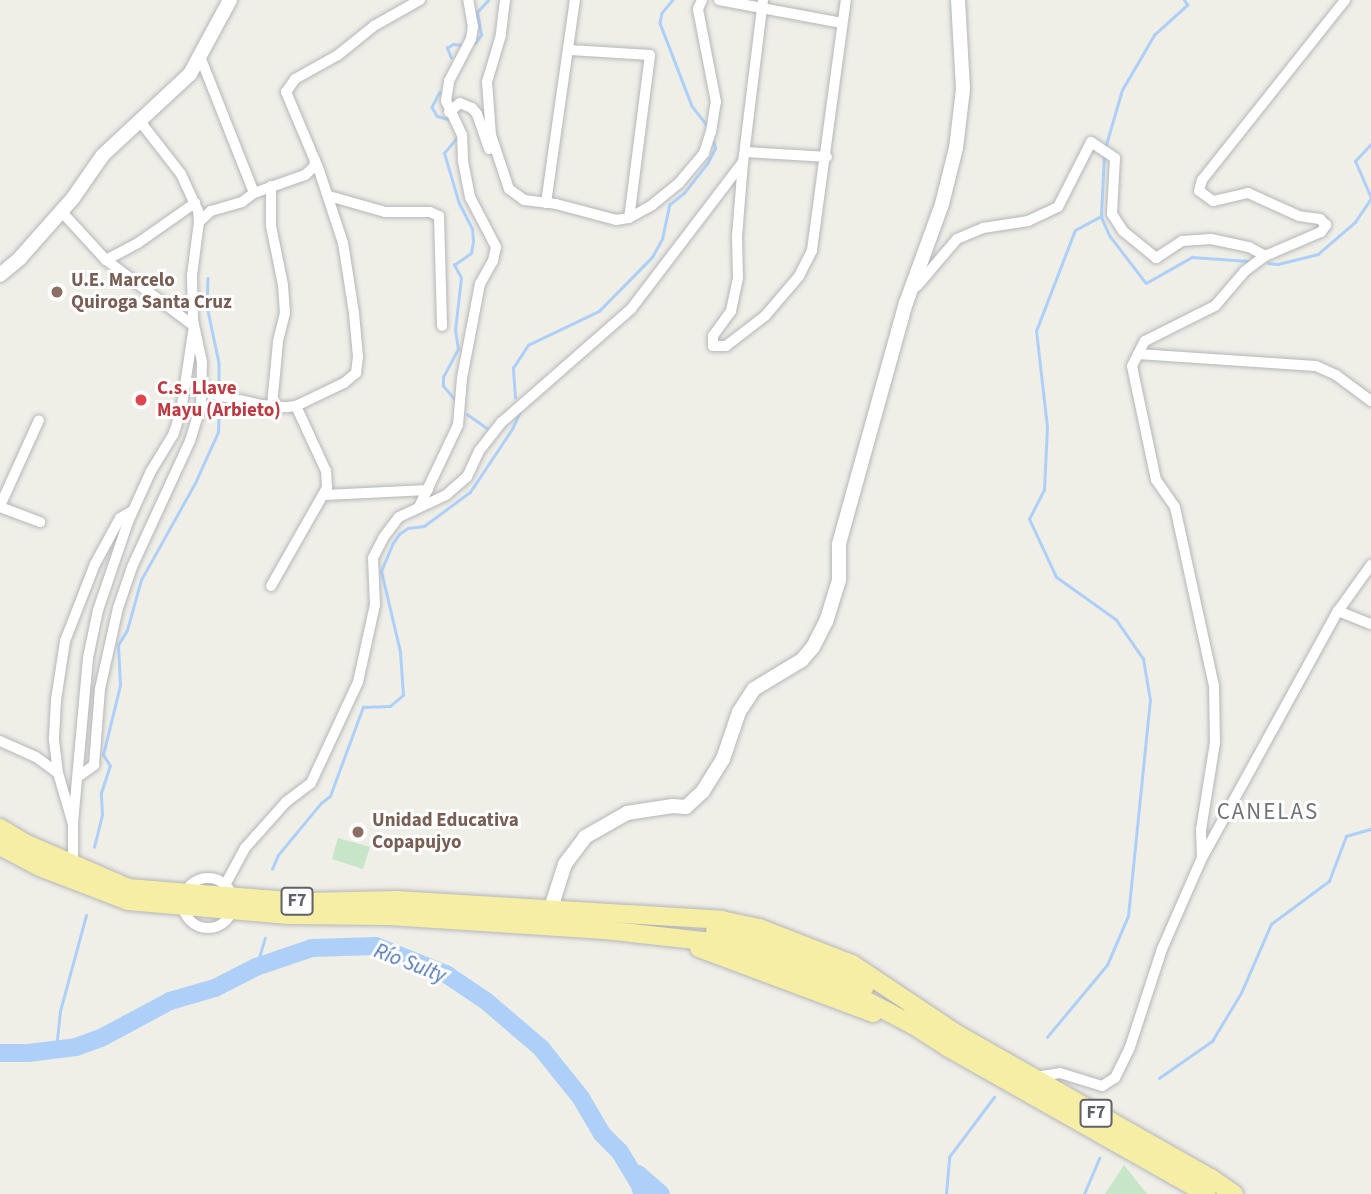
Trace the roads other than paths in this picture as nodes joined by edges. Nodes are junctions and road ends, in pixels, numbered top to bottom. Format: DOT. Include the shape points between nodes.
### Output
graph roads {
  1 [pos="230,0"];
  2 [pos="421,0"];
  3 [pos="468,0"];
  4 [pos="505,0"];
  5 [pos="575,0"];
  6 [pos="702,0"];
  7 [pos="719,0"];
  8 [pos="846,0"];
  9 [pos="958,0"];
  10 [pos="1345,0"];
  11 [pos="762,5"];
  12 [pos="842,23"];
  13 [pos="570,50"];
  14 [pos="201,59"];
  15 [pos="449,112"];
  16 [pos="139,120"];
  17 [pos="744,157"];
  18 [pos="827,157"];
  19 [pos="315,160"];
  20 [pos="500,166"];
  21 [pos="271,186"];
  22 [pos="254,193"];
  23 [pos="329,196"];
  24 [pos="195,203"];
  25 [pos="546,203"];
  26 [pos="60,210"];
  27 [pos="629,218"];
  28 [pos="200,222"];
  29 [pos="1265,257"];
  30 [pos="106,260"];
  31 [pos="0,275"];
  32 [pos="906,303"];
  33 [pos="194,326"];
  34 [pos="442,326"];
  35 [pos="1138,354"];
  36 [pos="186,390"];
  37 [pos="202,390"];
  38 [pos="1371,401"];
  39 [pos="272,405"];
  40 [pos="296,406"];
  41 [pos="39,421"];
  42 [pos="428,490"];
  43 [pos="325,495"];
  44 [pos="0,507"];
  45 [pos="419,507"];
  46 [pos="133,510"];
  47 [pos="40,522"];
  48 [pos="1371,565"];
  49 [pos="271,586"];
  50 [pos="1338,611"];
  51 [pos="1371,624"];
  52 [pos="0,741"];
  53 [pos="58,773"];
  54 [pos="79,776"];
  55 [pos="73,824"];
  56 [pos="0,828"];
  57 [pos="0,846"];
  58 [pos="1202,858"];
  59 [pos="73,863"];
  60 [pos="159,898"];
  61 [pos="189,901"];
  62 [pos="228,904"];
  63 [pos="258,906"];
  64 [pos="550,911"];
  65 [pos="1035,1077"];
  66 [pos="1207,1194"];
  67 [pos="1234,1194"];
  1 -- 14 [label="street"];
  2 -- 19 [label="street" via="289,83 286,97"];
  3 -- 15 [label="street" via="473,27 446,92"];
  4 -- 20 [label="street" via="501,35 487,82 491,135"];
  5 -- 13 [label="street"];
  6 -- 27 [label="street" via="698,9 716,102 704,153 692,171"];
  7 -- 11 [label="street"];
  8 -- 12 [label="street"];
  9 -- 32 [label="street" via="963,89 956,148 942,204"];
  10 -- 29 [label="street" via="1202,180 1199,191 1213,201 1248,193 1326,225 1321,232"];
  11 -- 12 [label="street"];
  11 -- 17 [label="street"];
  12 -- 18 [label="street"];
  13 -- 25 [label="street"];
  13 -- 27 [label="street" via="650,55"];
  14 -- 16 [label="street"];
  14 -- 22 [label="street"];
  15 -- 20 [label="street" via="460,103 472,108"];
  15 -- 42 [label="street" via="462,135 470,197 496,247 494,261 480,284 458,425"];
  16 -- 24 [label="street" via="181,174"];
  16 -- 26 [label="street" via="103,155"];
  17 -- 18 [label="street"];
  17 -- 18 [label="street" via="738,278 731,310 713,336 713,346 726,346 765,316 799,276 813,250"];
  17 -- 45 [label="street" via="631,309 502,422 479,451 467,477 446,495"];
  19 -- 21 [label="street" via="311,171"];
  19 -- 23 [label="street"];
  20 -- 25 [label="street" via="516,196"];
  21 -- 22 [label="street"];
  21 -- 39 [label="street" via="271,226 285,313"];
  22 -- 28 [label="street" via="242,202 211,211"];
  23 -- 34 [label="street" via="385,212 439,216"];
  23 -- 40 [label="street" via="349,267 357,365 351,378"];
  24 -- 28 [label="street"];
  24 -- 30 [label="street"];
  25 -- 27 [label="street" via="616,220"];
  26 -- 30 [label="street"];
  26 -- 31 [label="street"];
  28 -- 33 [label="street" via="192,275"];
  29 -- 32 [label="street" via="1249,247 1211,239 1182,241 1156,258 1123,231 1112,214 1115,158 1091,142 1058,206 1028,221 983,228 957,239 921,278"];
  29 -- 35 [label="street" via="1245,271 1215,306 1146,341"];
  30 -- 33 [label="street"];
  32 -- 64 [label="street" via="839,544 839,580 813,647 802,660 754,689 739,712 723,760 686,807 627,813 585,837 565,864"];
  33 -- 36 [label="street"];
  33 -- 37 [label="street"];
  35 -- 38 [label="street" via="1316,366"];
  35 -- 58 [label="street" via="1132,366 1156,480 1174,507 1214,686 1215,743 1201,831"];
  36 -- 37 [label="street"];
  36 -- 46 [label="street" via="173,435"];
  37 -- 39 [label="street"];
  37 -- 54 [label="street" via="190,441 118,608 100,690 94,765"];
  39 -- 40 [label="street"];
  40 -- 43 [label="street" via="326,471"];
  41 -- 44 [label="street"];
  42 -- 43 [label="street"];
  42 -- 45 [label="street"];
  43 -- 49 [label="street"];
  44 -- 47 [label="street"];
  45 -- 62 [label="street" via="399,517 373,558 375,605 358,682 311,783 286,802 245,848"];
  46 -- 53 [label="street" via="120,518 107,540 65,641 54,725"];
  46 -- 54 [label="street" via="109,572 88,658"];
  48 -- 50 [label="street"];
  50 -- 51 [label="street"];
  50 -- 58 [label="street"];
  52 -- 53 [label="street"];
  53 -- 55 [label="street"];
  54 -- 55 [label="street"];
  55 -- 59 [label="street"];
  56 -- 59 [label="highway, F7"];
  57 -- 60 [label="highway, F7" via="40,867 128,901"];
  58 -- 65 [label="street" via="1161,949 1130,1047 1115,1078 1102,1086 1060,1073"];
  59 -- 60 [label="highway, F7"];
  60 -- 61 [label="highway, F7"];
  60 -- 61 [label="highway"];
  61 -- 62 [label="highway, F7"];
  61 -- 62 [label="street" via="206,927"];
  62 -- 63 [label="highway, F7"];
  62 -- 63 [label="highway"];
  63 -- 64 [label="highway, F7" via="397,900"];
  63 -- 66 [label="highway, F7" via="720,943 846,990"];
  64 -- 65 [label="highway, F7" via="721,920 760,928 852,964 957,1034"];
  65 -- 67 [label="highway, F7"];
}
